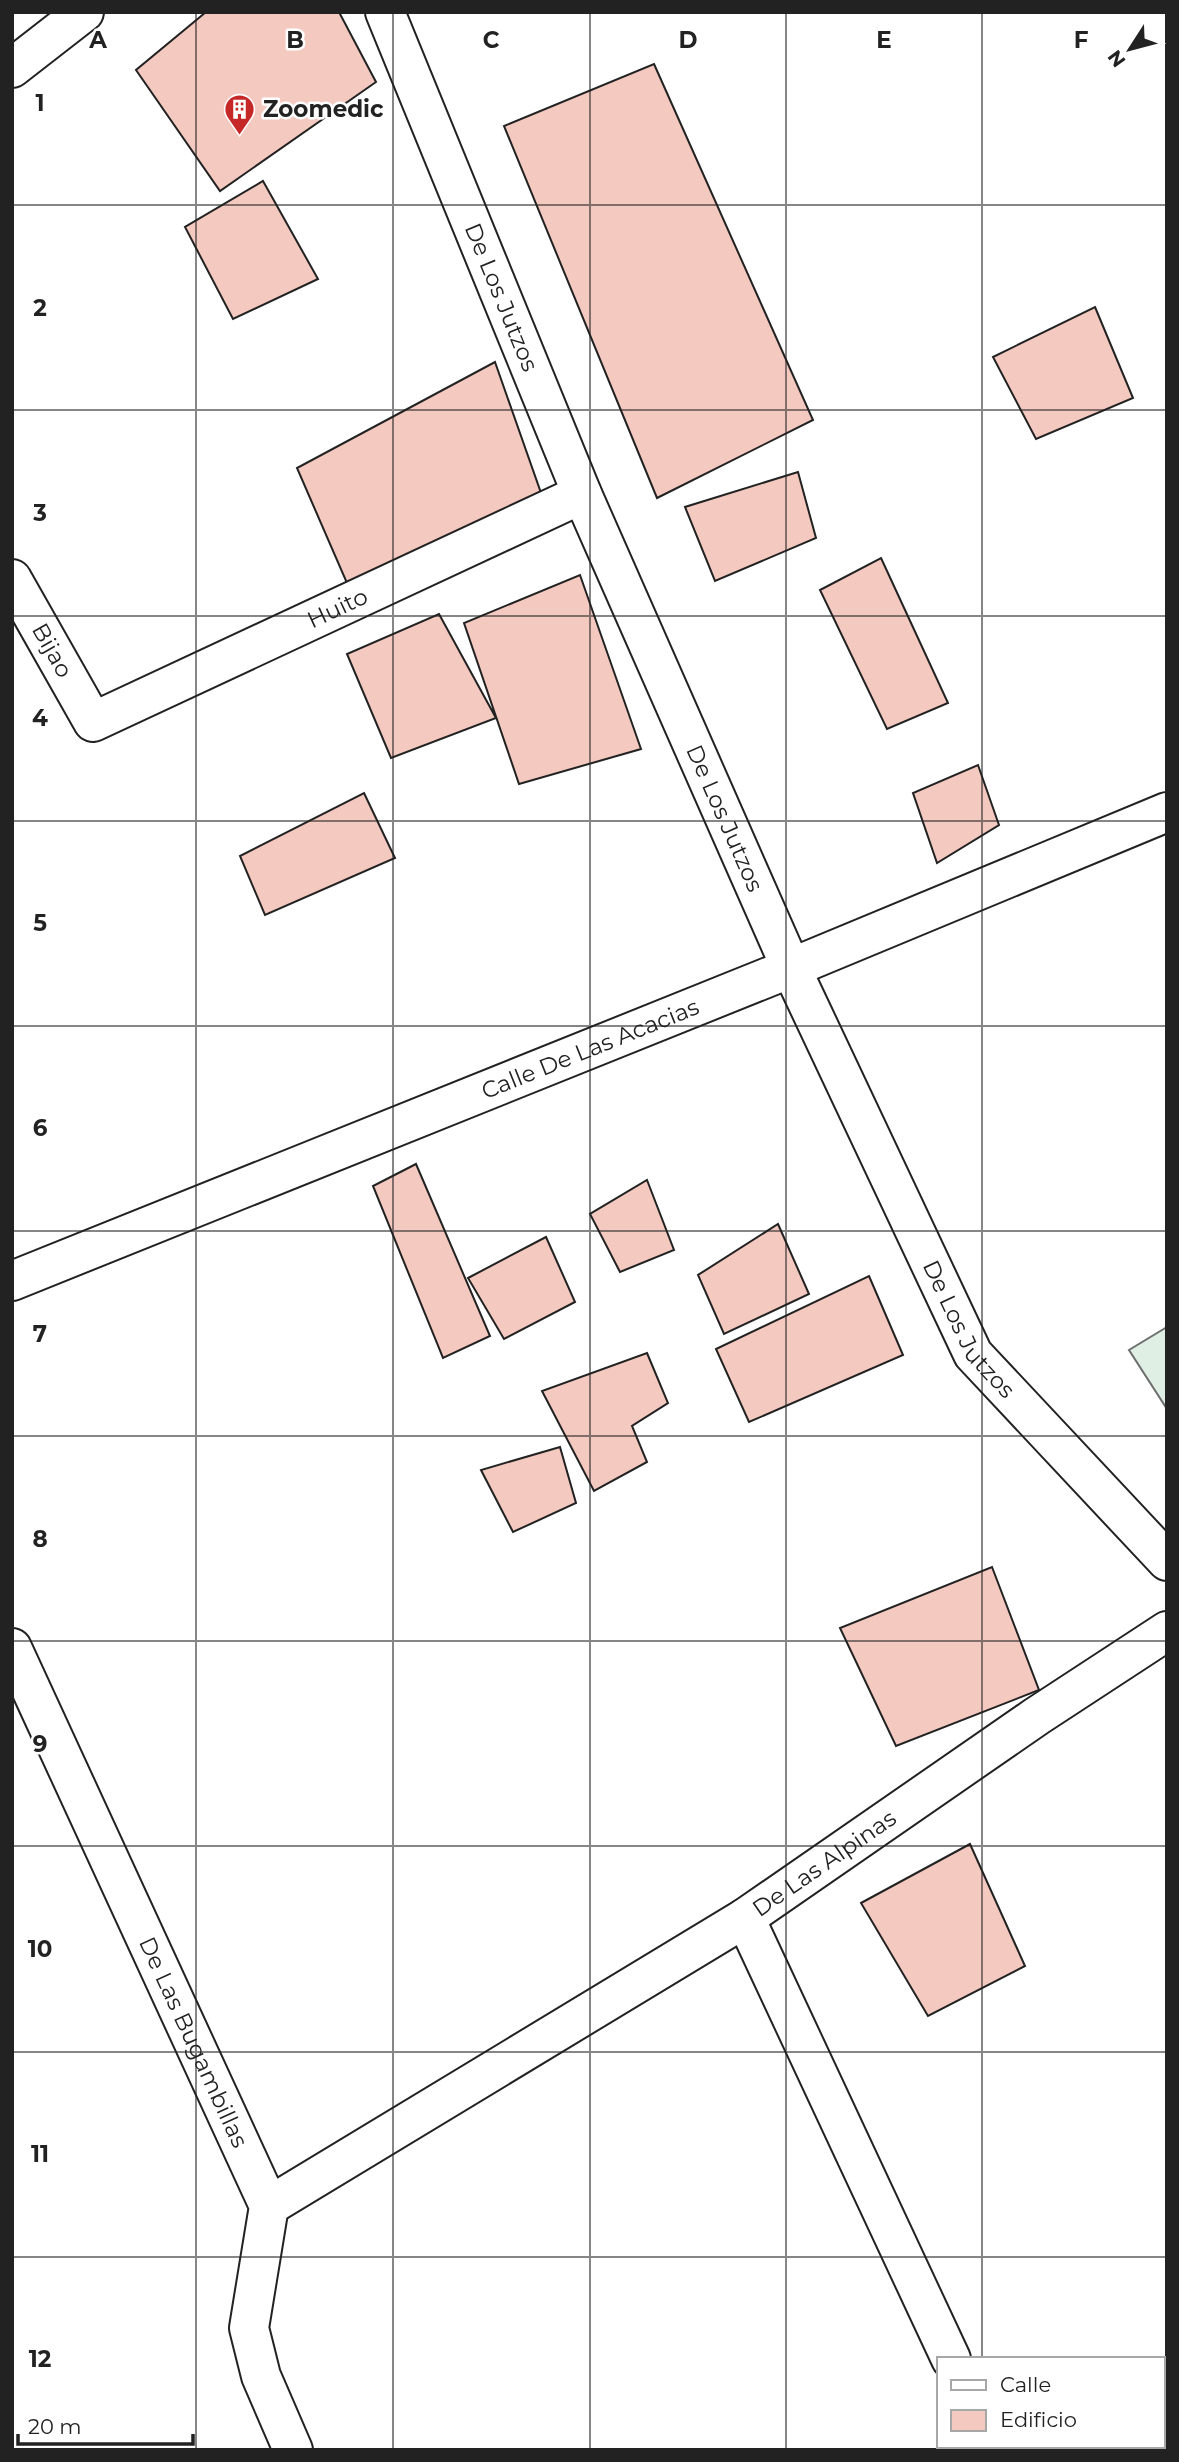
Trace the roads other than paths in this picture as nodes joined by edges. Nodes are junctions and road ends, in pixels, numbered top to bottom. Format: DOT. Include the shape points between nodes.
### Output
graph roads {
  1 [pos="84,12"];
  2 [pos="385,12"];
  3 [pos="12,68"];
  4 [pos="582,494"];
  5 [pos="12,579"];
  6 [pos="93,722"];
  7 [pos="1167,812"];
  8 [pos="791,968"];
  9 [pos="12,1282"];
  10 [pos="1167,1561"];
  11 [pos="1167,1631"];
  12 [pos="12,1648"];
  13 [pos="746,1918"];
  14 [pos="269,2206"];
  15 [pos="950,2357"];
  16 [pos="293,2450"];
  1 -- 3 [label="street"];
  2 -- 4 [label="street, De Los Jutzos"];
  4 -- 6 [label="street, Huito"];
  4 -- 8 [label="street, De Los Jutzos"];
  5 -- 6 [label="street, Bijao"];
  7 -- 8 [label="street, Calle De Las Acacias"];
  8 -- 9 [label="street, Calle De Las Acacias"];
  8 -- 10 [label="street, De Los Jutzos" via="973,1354"];
  11 -- 13 [label="street, De Las Alpinas"];
  12 -- 14 [label="street, De Las Bugambillas"];
  13 -- 14 [label="street"];
  13 -- 15 [label="street, De Las Alpinas"];
  14 -- 16 [label="street" via="249,2328 261,2376"];
}
